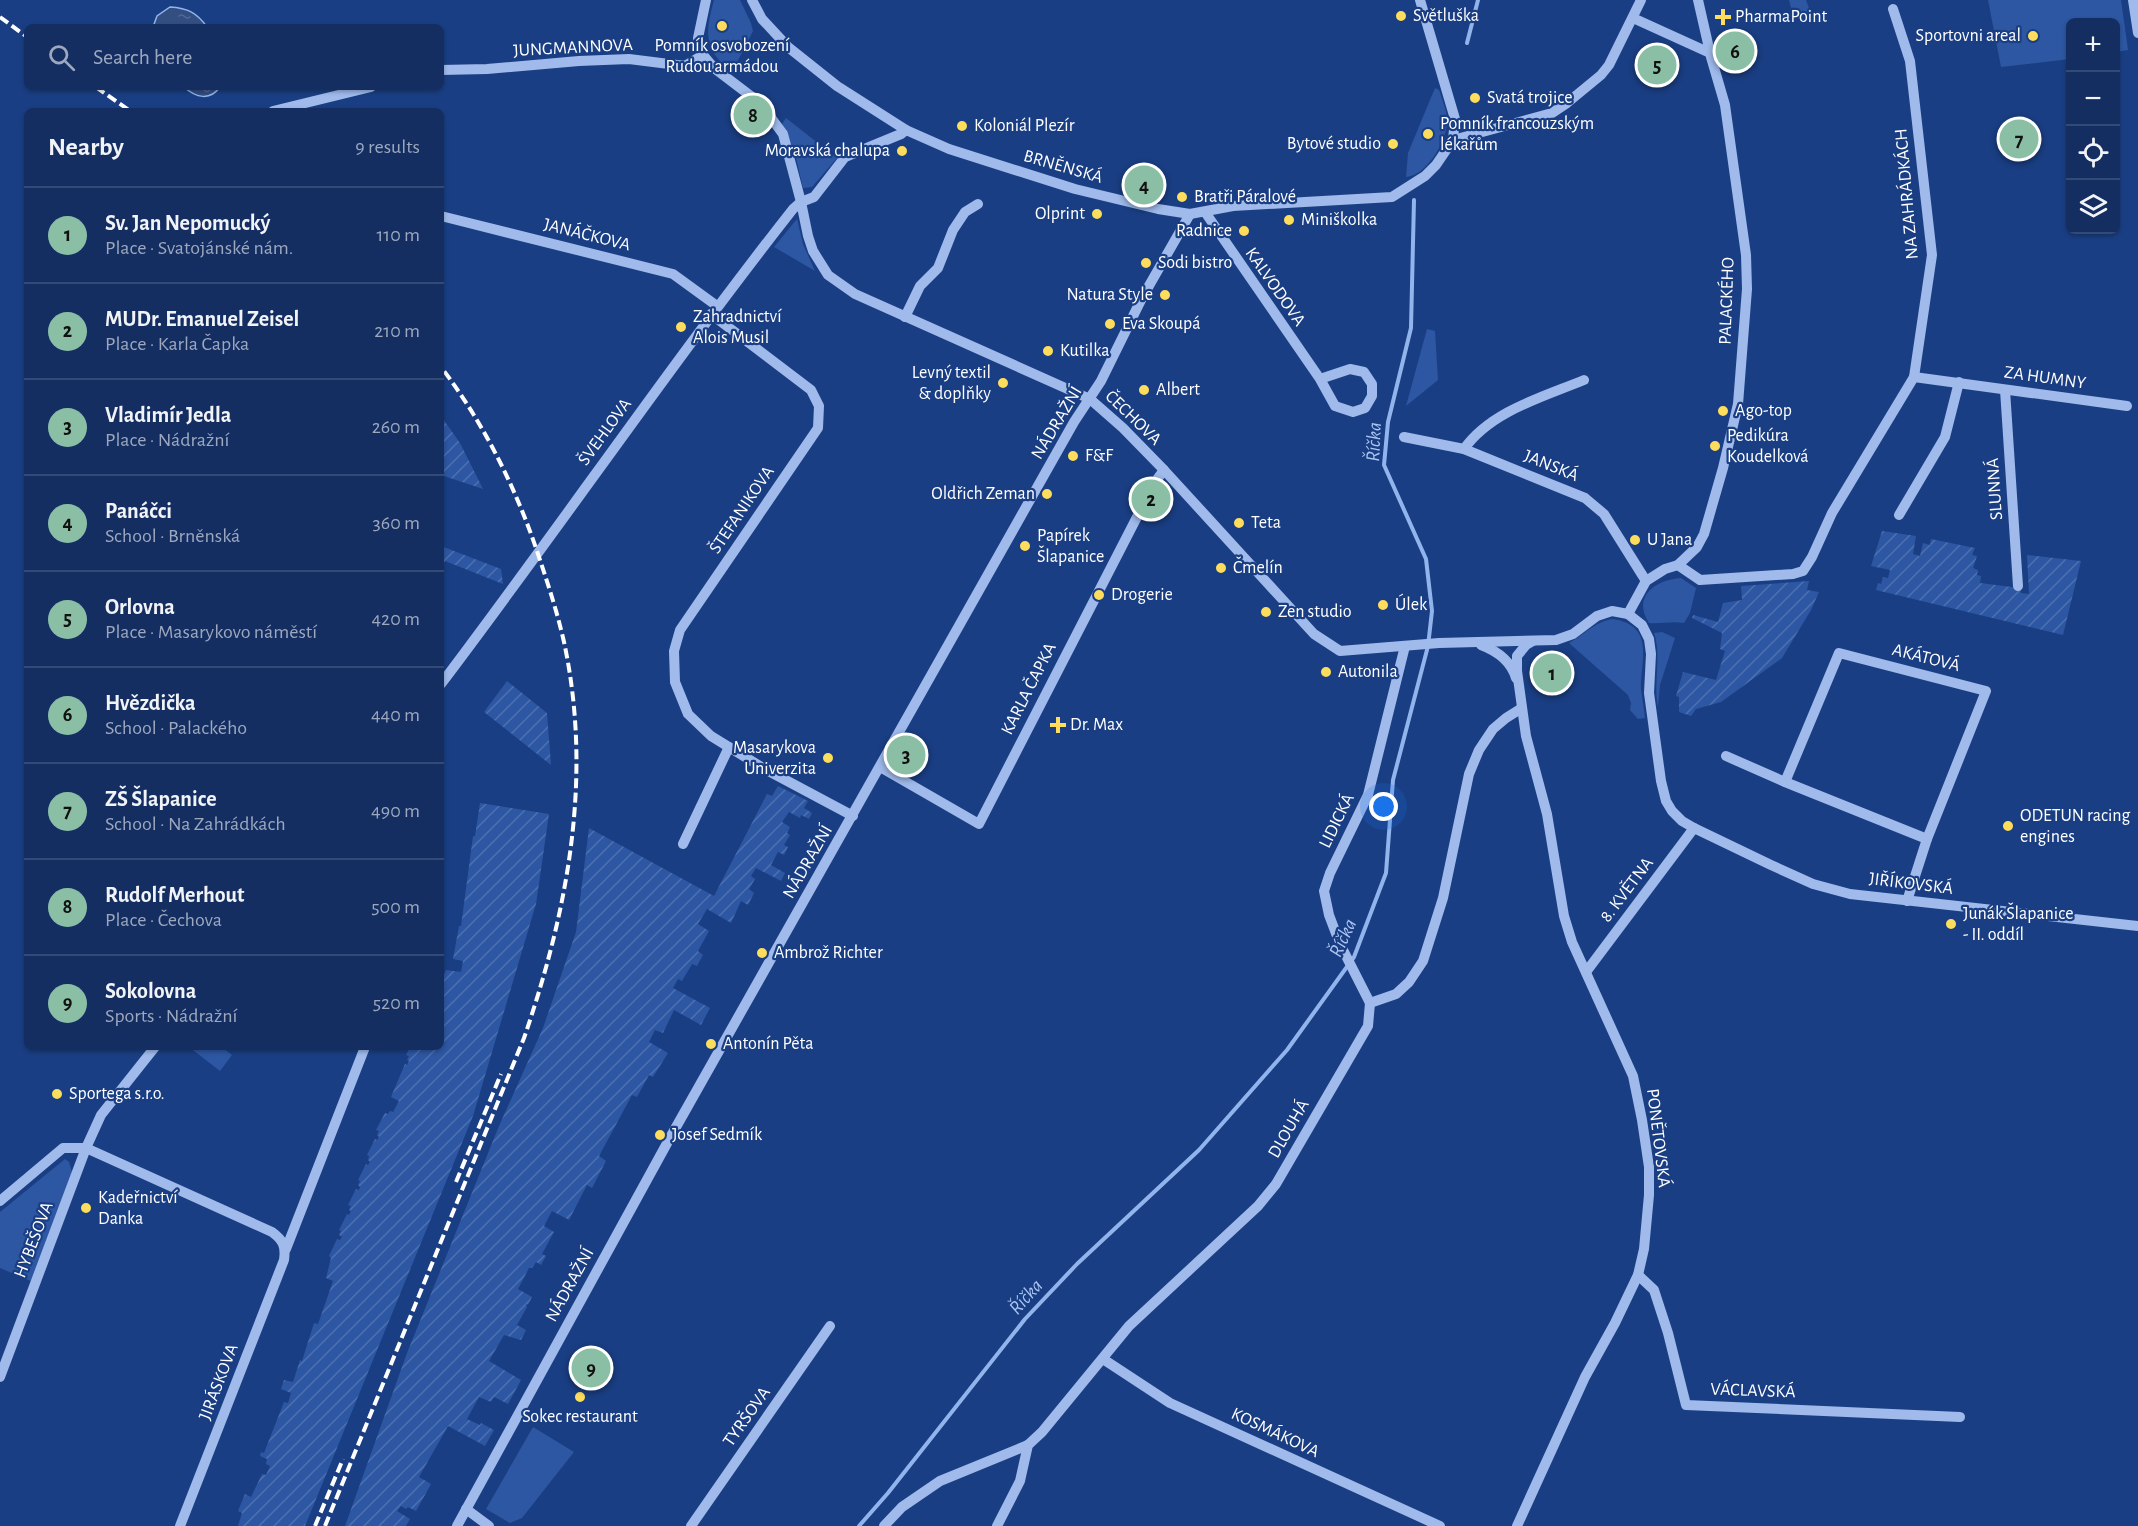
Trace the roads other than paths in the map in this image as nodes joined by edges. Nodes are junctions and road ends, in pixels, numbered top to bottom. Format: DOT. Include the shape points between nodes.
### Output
graph roads {
  1 [pos="706,0"];
  2 [pos="752,0"];
  3 [pos="1420,0"];
  4 [pos="1641,0"];
  5 [pos="1698,0"];
  6 [pos="2133,0"];
  7 [pos="1893,9"];
  8 [pos="1633,18"];
  9 [pos="2138,33"];
  10 [pos="1710,53"];
  11 [pos="703,55"];
  12 [pos="444,70"];
  13 [pos="359,90"];
  14 [pos="285,108"];
  15 [pos="906,130"];
  16 [pos="1453,140"];
  17 [pos="801,202"];
  18 [pos="978,204"];
  19 [pos="1205,212"];
  20 [pos="1190,214"];
  21 [pos="444,217"];
  22 [pos="714,310"];
  23 [pos="905,316"];
  24 [pos="1914,377"];
  25 [pos="1320,379"];
  26 [pos="1584,380"];
  27 [pos="1959,382"];
  28 [pos="2006,390"];
  29 [pos="1090,399"];
  30 [pos="2127,406"];
  31 [pos="1404,437"];
  32 [pos="1464,449"];
  33 [pos="1164,470"];
  34 [pos="1899,515"];
  35 [pos="1678,565"];
  36 [pos="1646,582"];
  37 [pos="2018,586"];
  38 [pos="1628,614"];
  39 [pos="1534,641"];
  40 [pos="1472,643"];
  41 [pos="1410,646"];
  42 [pos="444,680"];
  43 [pos="1519,689"];
  44 [pos="1522,708"];
  45 [pos="729,747"];
  46 [pos="1726,756"];
  47 [pos="880,767"];
  48 [pos="1785,782"];
  49 [pos="853,816"];
  50 [pos="1694,828"];
  51 [pos="1927,839"];
  52 [pos="683,844"];
  53 [pos="1907,901"];
  54 [pos="2138,926"];
  55 [pos="1586,972"];
  56 [pos="1370,1003"];
  57 [pos="153,1050"];
  58 [pos="364,1050"];
  59 [pos="86,1148"];
  60 [pos="0,1201"];
  61 [pos="286,1249"];
  62 [pos="1638,1275"];
  63 [pos="830,1326"];
  64 [pos="1102,1359"];
  65 [pos="0,1377"];
  66 [pos="1960,1416"];
  67 [pos="1028,1445"];
  68 [pos="466,1509"];
  69 [pos="180,1526"];
  70 [pos="457,1526"];
  71 [pos="489,1526"];
  72 [pos="691,1526"];
  73 [pos="884,1526"];
  74 [pos="997,1526"];
  75 [pos="1440,1526"];
  76 [pos="1517,1526"];
  1 -- 11 [label="street" via="698,38"];
  2 -- 15 [label="street, BRNĚNSKÁ" via="762,19 788,47 837,86"];
  3 -- 16 [label="street" via="1455,119"];
  4 -- 8 [label="street"];
  5 -- 10 [label="street, PALACKÉHO"];
  6 -- 9 [label="street"];
  7 -- 24 [label="street, NA ZAHRÁDKÁCH" via="1910,61 1932,255"];
  8 -- 10 [label="street"];
  8 -- 16 [label="street" via="1609,65 1567,104 1552,113"];
  10 -- 35 [label="street, PALACKÉHO" via="1725,105 1746,255 1747,289 1738,404 1723,468 1704,534"];
  11 -- 12 [label="street, JUNGMANNOVA" via="685,66 630,59"];
  11 -- 17 [label="street, ČECHOVA" via="714,69 760,102 783,134"];
  13 -- 14 [label="street"];
  15 -- 17 [label="street" via="845,158 814,197"];
  15 -- 20 [label="street, BRNĚNSKÁ" via="949,149 1075,189"];
  16 -- 19 [label="street, BRNĚNSKÁ" via="1425,176 1392,197"];
  17 -- 22 [label="street, ŠVEHLOVA"];
  17 -- 23 [label="street, ČECHOVA" via="813,251 828,275 855,294"];
  18 -- 23 [label="street" via="965,212 953,230 938,268 920,286"];
  19 -- 20 [label="street, BRNĚNSKÁ"];
  19 -- 25 [label="street, KALVODOVA"];
  20 -- 29 [label="street, NÁDRAŽNÍ"];
  21 -- 22 [label="street, JANÁČKOVA" via="673,274"];
  22 -- 42 [label="street, ŠVEHLOVA"];
  22 -- 45 [label="street, ŠTEFANIKOVA" via="811,390 819,406 818,428 680,630 674,651 675,682 688,714"];
  23 -- 29 [label="street, ČECHOVA"];
  24 -- 27 [label="street"];
  24 -- 35 [label="street, NA ZAHRÁDKÁCH" via="1832,513 1803,571 1700,580"];
  25 -- 25 [label="street, KALVODOVA" via="1335,406 1353,412 1365,408 1372,396 1372,384 1364,372 1350,369"];
  26 -- 32 [label="street" via="1501,416"];
  27 -- 28 [label="street, ZA HUMNY"];
  27 -- 34 [label="street" via="1945,437"];
  28 -- 30 [label="street, ZA HUMNY"];
  28 -- 37 [label="street, SLUNNÁ"];
  29 -- 33 [label="street, ČECHOVA"];
  29 -- 47 [label="street, NÁDRAŽNÍ"];
  31 -- 32 [label="street, JANSKÁ"];
  32 -- 36 [label="street, JANSKÁ" via="1585,498 1604,514"];
  33 -- 41 [label="street, ČECHOVA" via="1314,634 1340,651"];
  33 -- 47 [label="street, KARLA ČAPKA" via="979,824"];
  35 -- 36 [label="street"];
  36 -- 38 [label="street"];
  38 -- 39 [label="street, ČECHOVA" via="1612,611 1597,616 1573,634"];
  38 -- 50 [label="street, JIŘÍKOVSKÁ" via="1642,625 1648,639 1649,693 1666,801 1682,821"];
  39 -- 40 [label="street, ČECHOVA"];
  39 -- 43 [label="street" via="1517,656"];
  40 -- 41 [label="street, ČECHOVA"];
  40 -- 43 [label="street" via="1504,658"];
  41 -- 56 [label="street, LIDICKÁ" via="1368,795 1324,891 1340,944"];
  43 -- 44 [label="street, PONĚTOVSKÁ"];
  44 -- 55 [label="street, PONĚTOVSKÁ" via="1547,814 1564,916"];
  44 -- 56 [label="street" via="1493,729 1469,774 1443,898 1423,961 1396,994"];
  45 -- 49 [label="street, ŠTEFANIKOVA"];
  45 -- 52 [label="street"];
  46 -- 48 [label="street"];
  47 -- 49 [label="street, NÁDRAŽNÍ"];
  48 -- 51 [label="street"];
  48 -- 51 [label="street, AKÁTOVÁ" via="1839,653 1986,691"];
  49 -- 68 [label="street, NÁDRAŽNÍ" via="665,1146"];
  50 -- 53 [label="street, JIŘÍKOVSKÁ" via="1813,884 1850,894"];
  50 -- 55 [label="street, 8. KVĚTNA"];
  51 -- 53 [label="street, AKÁTOVÁ"];
  53 -- 54 [label="street, JIŘÍKOVSKÁ"];
  55 -- 62 [label="street, PONĚTOVSKÁ" via="1633,1076 1642,1120 1649,1195"];
  56 -- 64 [label="street, DLOUHÁ" via="1368,1026 1276,1184 1258,1206 1129,1326"];
  57 -- 59 [label="street" via="101,1115"];
  58 -- 61 [label="street, JIRÁSKOVA"];
  59 -- 60 [label="street" via="63,1148"];
  59 -- 61 [label="street" via="272,1233 281,1238"];
  59 -- 65 [label="street, HYBEŠOVA"];
  61 -- 69 [label="street, JIRÁSKOVA"];
  62 -- 66 [label="street, VÁCLAVSKÁ" via="1654,1290 1686,1405"];
  62 -- 76 [label="street, PONĚTOVSKÁ" via="1585,1377"];
  63 -- 72 [label="street, TYRŠOVA"];
  64 -- 67 [label="street, DLOUHÁ"];
  64 -- 75 [label="street, KOSMÁKOVA" via="1170,1403"];
  67 -- 73 [label="street" via="940,1481 902,1507"];
  67 -- 74 [label="street" via="1020,1481"];
  68 -- 70 [label="street, NÁDRAŽNÍ"];
  68 -- 71 [label="street"];
}
